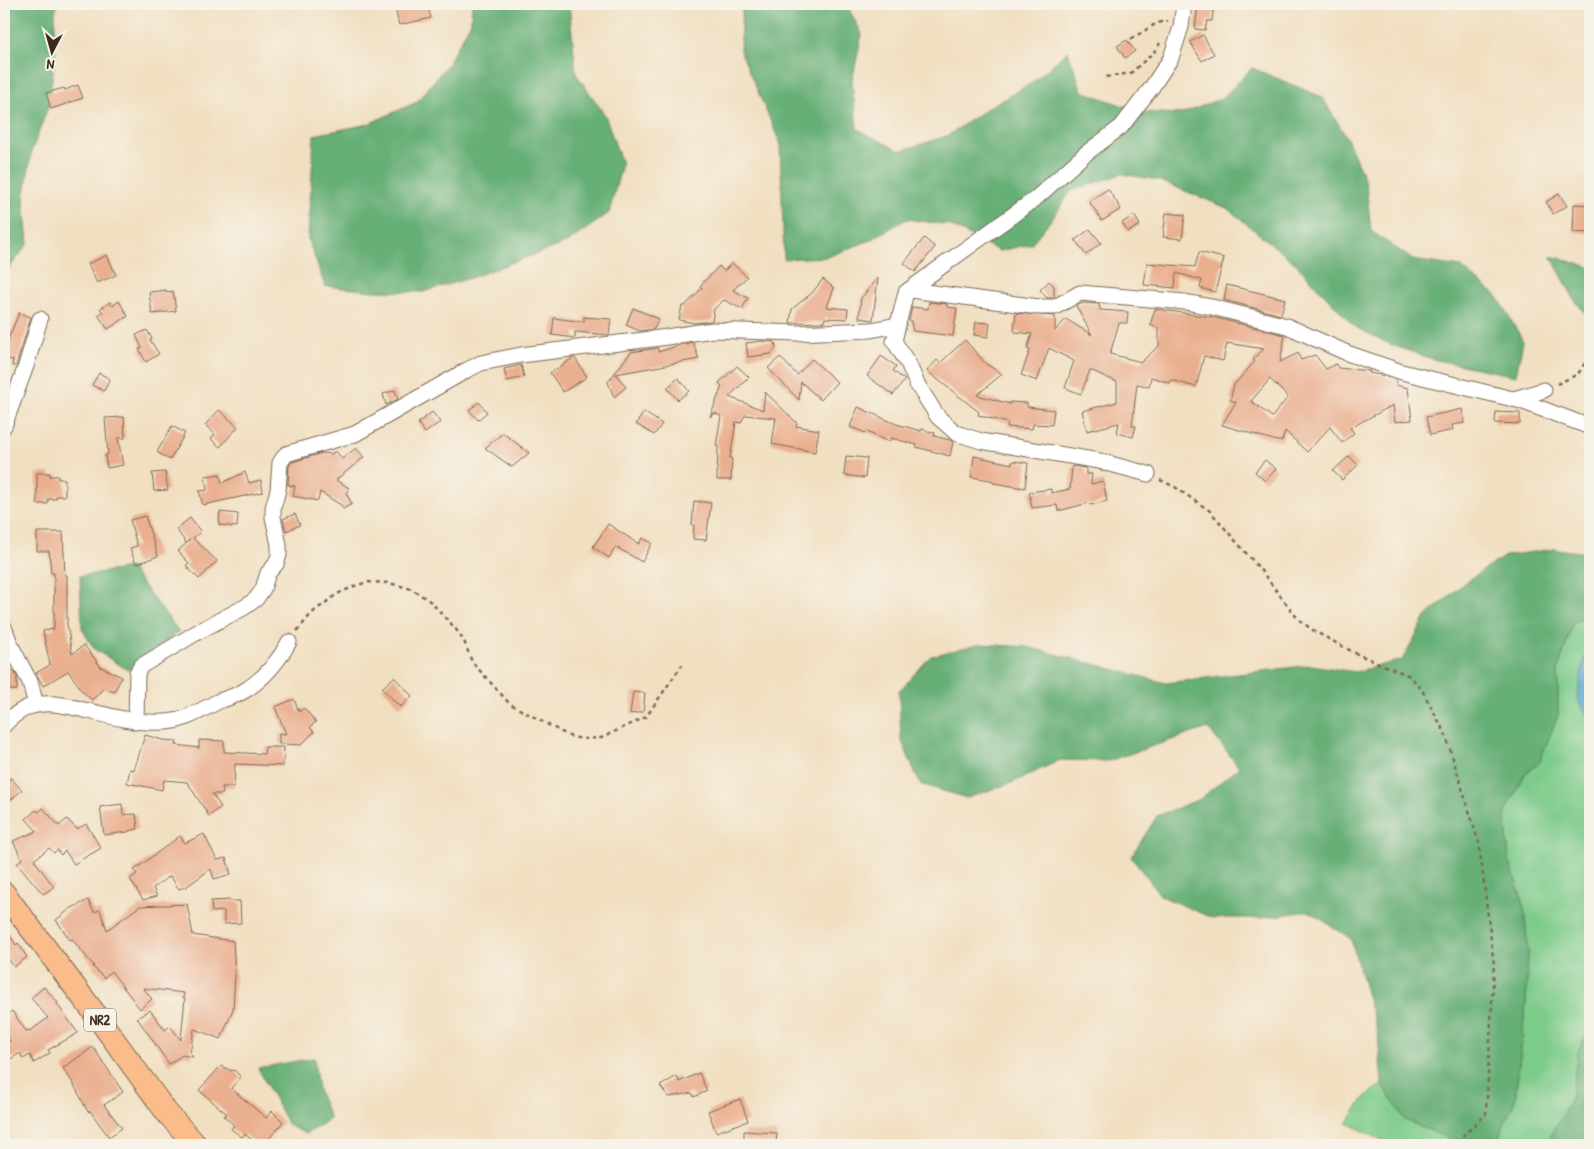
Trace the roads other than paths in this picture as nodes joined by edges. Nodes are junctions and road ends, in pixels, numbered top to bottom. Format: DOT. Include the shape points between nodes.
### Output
graph roads {
  1 [pos="1183,8"];
  2 [pos="911,290"];
  3 [pos="40,319"];
  4 [pos="897,325"];
  5 [pos="1544,390"];
  6 [pos="1514,399"];
  7 [pos="4,426"];
  8 [pos="1590,427"];
  9 [pos="1148,474"];
  10 [pos="4,627"];
  11 [pos="289,642"];
  12 [pos="36,706"];
  13 [pos="136,722"];
  14 [pos="4,725"];
  15 [pos="4,893"];
  16 [pos="196,1145"];
  1 -- 2 [label="street" via="1171,58 1121,127 1034,199"];
  2 -- 4 [label="street" via="906,292"];
  2 -- 6 [label="street" via="1039,307 1055,306 1080,293 1185,302 1286,326 1402,372"];
  3 -- 7 [label="street"];
  4 -- 9 [label="street" via="894,341 917,384 938,417 956,434 1099,461"];
  4 -- 13 [label="street" via="871,330 796,333 712,330 481,363 355,434 286,454 280,463 273,508 279,555 263,589 245,607 141,666 137,673"];
  5 -- 6 [label="street"];
  6 -- 8 [label="street"];
  10 -- 12 [label="street" via="30,682"];
  11 -- 13 [label="street" via="265,676 243,692 182,718"];
  12 -- 13 [label="street" via="60,704"];
  12 -- 14 [label="street" via="24,709"];
  15 -- 16 [label="highway, NR2" via="167,1113"];
}
